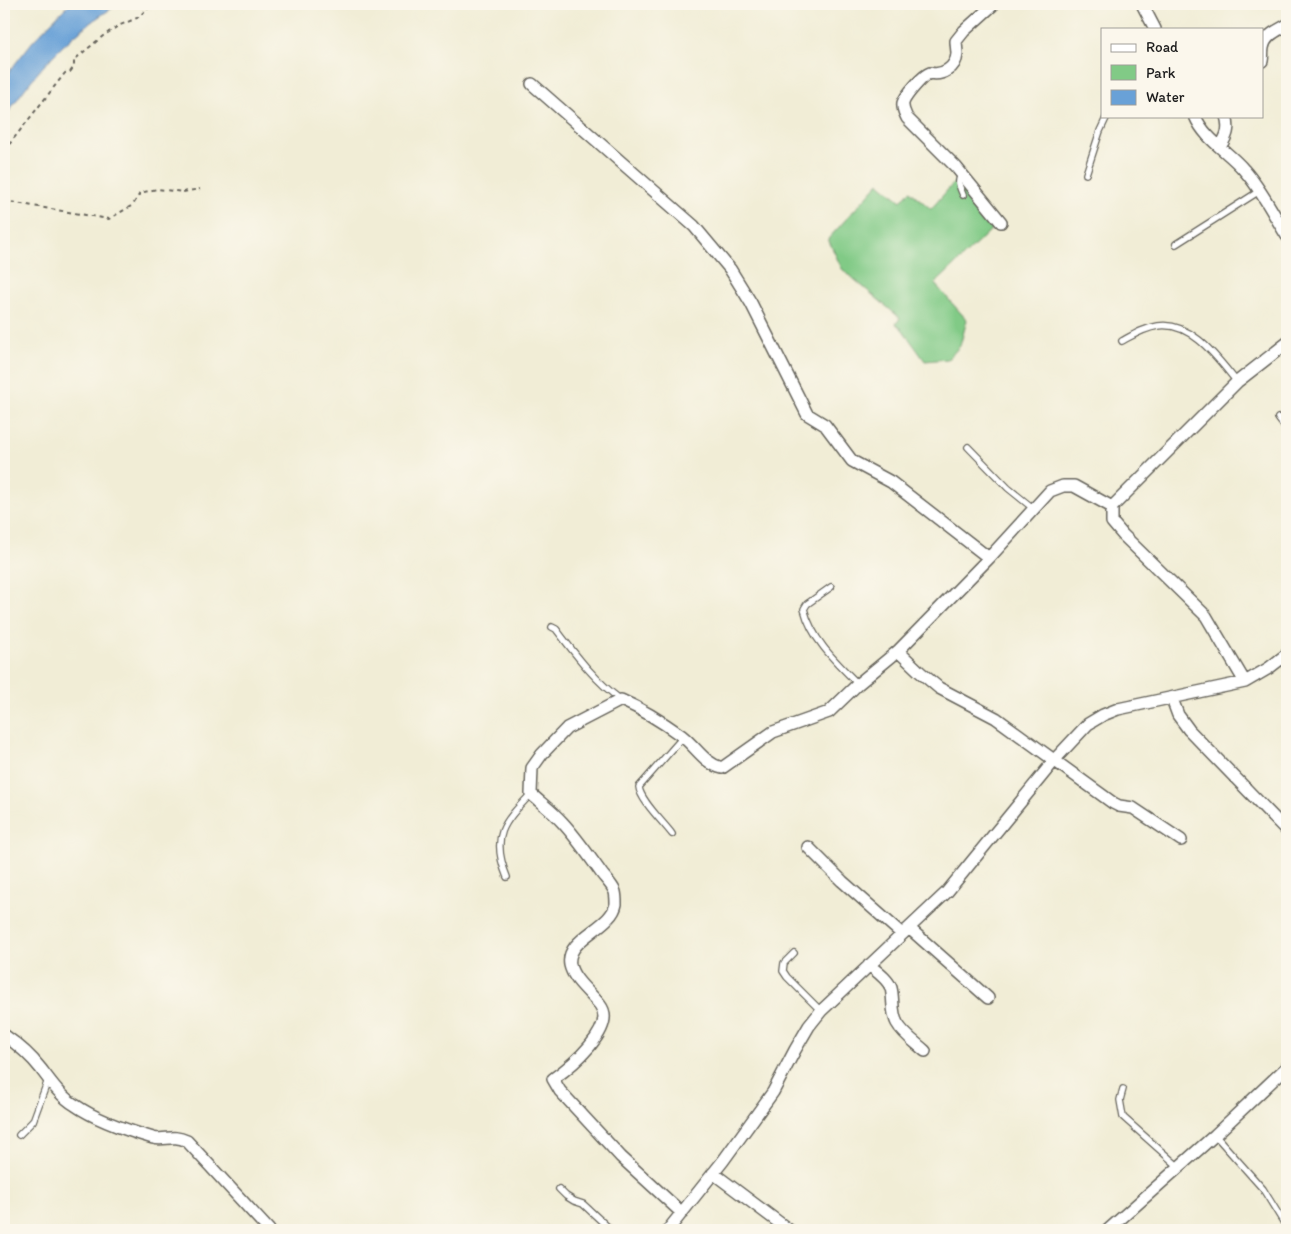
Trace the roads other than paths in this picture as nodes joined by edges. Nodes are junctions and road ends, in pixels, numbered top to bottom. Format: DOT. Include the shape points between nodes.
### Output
graph roads {
  1 [pos="7,4"];
  2 [pos="994,4"];
  3 [pos="1142,4"];
  4 [pos="4,8"];
  5 [pos="1287,25"];
  6 [pos="1154,28"];
  7 [pos="1264,45"];
  8 [pos="532,84"];
  9 [pos="1106,118"];
  10 [pos="1196,118"];
  11 [pos="1227,118"];
  12 [pos="1220,147"];
  13 [pos="962,174"];
  14 [pos="1086,174"];
  15 [pos="1261,190"];
  16 [pos="963,195"];
  17 [pos="1001,222"];
  18 [pos="1287,236"];
  19 [pos="1176,244"];
  20 [pos="1122,342"];
  21 [pos="1287,343"];
  22 [pos="1237,382"];
  23 [pos="1278,418"];
  24 [pos="1287,430"];
  25 [pos="968,447"];
  26 [pos="1112,508"];
  27 [pos="1034,509"];
  28 [pos="989,558"];
  29 [pos="831,587"];
  30 [pos="552,627"];
  31 [pos="898,651"];
  32 [pos="1287,654"];
  33 [pos="1245,682"];
  34 [pos="858,684"];
  35 [pos="1172,699"];
  36 [pos="620,700"];
  37 [pos="683,737"];
  38 [pos="1054,760"];
  39 [pos="531,794"];
  40 [pos="1287,831"];
  41 [pos="672,834"];
  42 [pos="1181,840"];
  43 [pos="808,848"];
  44 [pos="507,876"];
  45 [pos="906,931"];
  46 [pos="794,953"];
  47 [pos="869,965"];
  48 [pos="988,998"];
  49 [pos="821,1011"];
  50 [pos="4,1035"];
  51 [pos="925,1051"];
  52 [pos="1287,1067"];
  53 [pos="48,1080"];
  54 [pos="1123,1089"];
  55 [pos="20,1135"];
  56 [pos="1215,1135"];
  57 [pos="1179,1167"];
  58 [pos="713,1173"];
  59 [pos="559,1188"];
  60 [pos="682,1213"];
  61 [pos="1287,1227"];
  62 [pos="270,1230"];
  63 [pos="611,1230"];
  64 [pos="668,1230"];
  65 [pos="789,1230"];
  66 [pos="1108,1230"];
  1 -- 4 [label="lane"];
  2 -- 13 [label="street" via="956,42 954,63 944,73 926,74 903,102 903,111 908,118"];
  3 -- 6 [label="street"];
  5 -- 7 [label="street" via="1272,33"];
  8 -- 28 [label="street" via="694,226 730,269 751,303 806,414 825,425 852,461 891,482"];
  9 -- 14 [label="lane"];
  10 -- 12 [label="street" via="1208,138"];
  11 -- 12 [label="street" via="1229,127"];
  12 -- 15 [label="street"];
  13 -- 16 [label="lane" via="959,184"];
  13 -- 17 [label="street"];
  15 -- 18 [label="street"];
  15 -- 19 [label="lane"];
  20 -- 22 [label="lane" via="1140,331 1174,326 1201,343"];
  21 -- 22 [label="street"];
  22 -- 26 [label="street"];
  23 -- 24 [label="lane"];
  25 -- 27 [label="lane"];
  26 -- 27 [label="street" via="1074,486 1063,486 1050,491"];
  26 -- 33 [label="street" via="1112,522 1123,535 1206,616"];
  27 -- 28 [label="street"];
  28 -- 31 [label="street"];
  29 -- 34 [label="lane" via="804,609 807,623 828,655"];
  30 -- 36 [label="lane" via="597,680"];
  31 -- 34 [label="street"];
  31 -- 38 [label="street" via="940,688 996,718"];
  32 -- 33 [label="street"];
  33 -- 35 [label="street"];
  34 -- 37 [label="street" via="830,712 772,732 722,768 713,766"];
  35 -- 38 [label="street" via="1103,715 1088,724"];
  35 -- 40 [label="street" via="1189,730"];
  36 -- 37 [label="street"];
  36 -- 39 [label="street" via="567,728 542,754 532,768"];
  37 -- 41 [label="lane" via="639,787"];
  38 -- 42 [label="street" via="1113,803 1133,808"];
  38 -- 45 [label="street" via="947,892"];
  39 -- 44 [label="lane" via="503,828 499,843 500,862"];
  39 -- 60 [label="street" via="577,840 615,891 616,902 606,920 582,939 572,952 570,965 602,1007 604,1021 589,1047 553,1079 560,1091 621,1157"];
  43 -- 45 [label="street" via="842,881"];
  45 -- 47 [label="street"];
  45 -- 48 [label="street"];
  46 -- 49 [label="lane" via="784,963 783,971"];
  47 -- 49 [label="street"];
  47 -- 51 [label="street" via="891,988 897,1023"];
  49 -- 58 [label="street" via="809,1026 773,1092"];
  50 -- 53 [label="street" via="27,1053"];
  52 -- 56 [label="street"];
  53 -- 55 [label="lane" via="33,1121"];
  53 -- 62 [label="street" via="72,1104 90,1115 155,1138 177,1137 187,1141"];
  54 -- 57 [label="lane" via="1120,1100 1123,1117"];
  56 -- 57 [label="street"];
  56 -- 61 [label="lane" via="1263,1189"];
  57 -- 66 [label="street"];
  58 -- 60 [label="street"];
  58 -- 65 [label="street"];
  59 -- 63 [label="lane" via="566,1196 583,1204"];
  60 -- 64 [label="street"];
}
